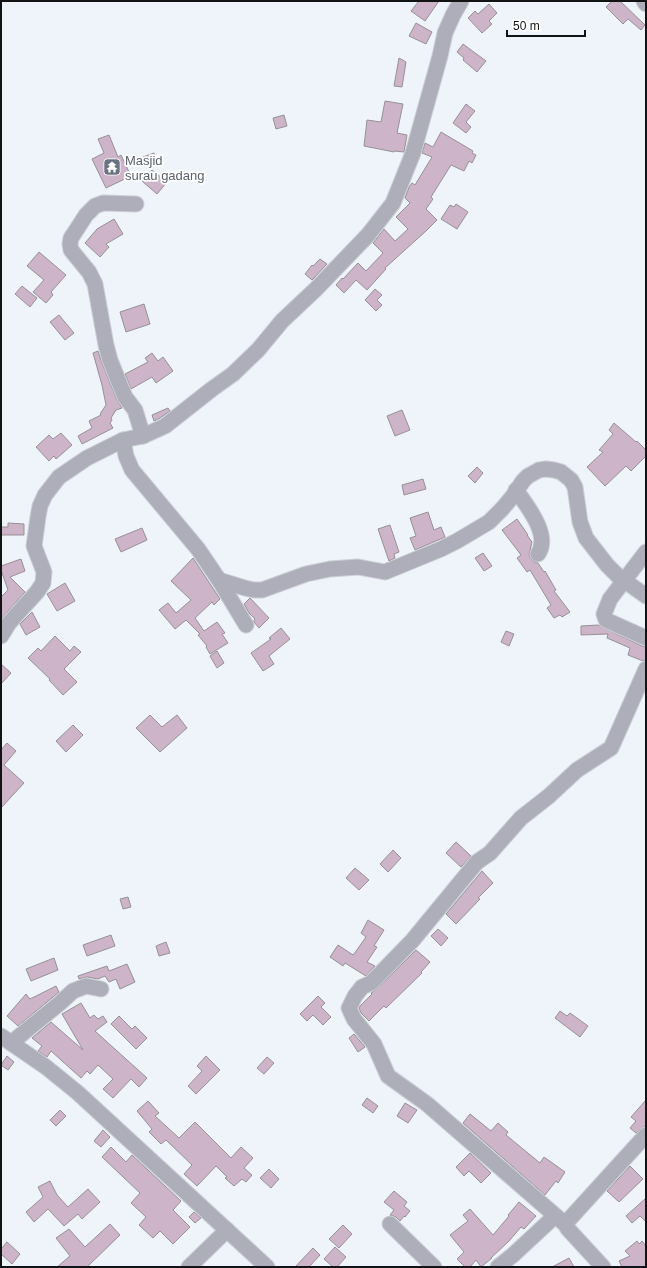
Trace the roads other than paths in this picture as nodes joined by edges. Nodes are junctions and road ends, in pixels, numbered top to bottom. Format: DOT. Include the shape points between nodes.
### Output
graph roads {
  1 [pos="461,1"];
  2 [pos="644,1"];
  3 [pos="646,4"];
  4 [pos="136,204"];
  5 [pos="142,436"];
  6 [pos="123,440"];
  7 [pos="516,490"];
  8 [pos="646,552"];
  9 [pos="538,554"];
  10 [pos="219,580"];
  11 [pos="624,581"];
  12 [pos="646,596"];
  13 [pos="246,625"];
  14 [pos="1,636"];
  15 [pos="646,638"];
  16 [pos="646,669"];
  17 [pos="101,989"];
  18 [pos="6,1039"];
  19 [pos="646,1135"];
  20 [pos="560,1220"];
  21 [pos="390,1224"];
  22 [pos="227,1230"];
  23 [pos="189,1267"];
  24 [pos="268,1267"];
  25 [pos="434,1267"];
  26 [pos="498,1267"];
  27 [pos="603,1267"];
  1 -- 5 [label="street" via="445,33 413,153 393,203 368,235 282,321 242,366 165,426"];
  2 -- 3 [label="street"];
  4 -- 5 [label="street" via="98,204 86,215 71,238 70,244 71,250 93,278 110,360 125,397 135,410"];
  5 -- 6 [label="street"];
  6 -- 10 [label="street" via="132,470 198,549"];
  6 -- 14 [label="street" via="72,467 45,495 40,506 34,546 44,572 43,583"];
  7 -- 9 [label="street" via="536,520 542,540"];
  7 -- 10 [label="street" via="489,522 441,549 384,572 358,567 330,569 262,590"];
  7 -- 11 [label="street" via="528,476 539,470 554,470 568,476 575,487 580,522 586,538 607,565"];
  8 -- 11 [label="street"];
  10 -- 13 [label="street"];
  11 -- 12 [label="street"];
  11 -- 15 [label="street" via="610,598 604,614 606,620"];
  16 -- 20 [label="street" via="611,748 577,770 522,818 490,853 477,862 412,941 371,983 362,987 349,1008 354,1019 374,1044 388,1076 427,1104"];
  17 -- 18 [label="street" via="86,986 73,991 60,1003"];
  18 -- 22 [label="street" via="78,1093"];
  19 -- 20 [label="street"];
  20 -- 26 [label="street"];
  20 -- 27 [label="street"];
  21 -- 25 [label="street"];
  22 -- 23 [label="street"];
  22 -- 24 [label="street"];
}
